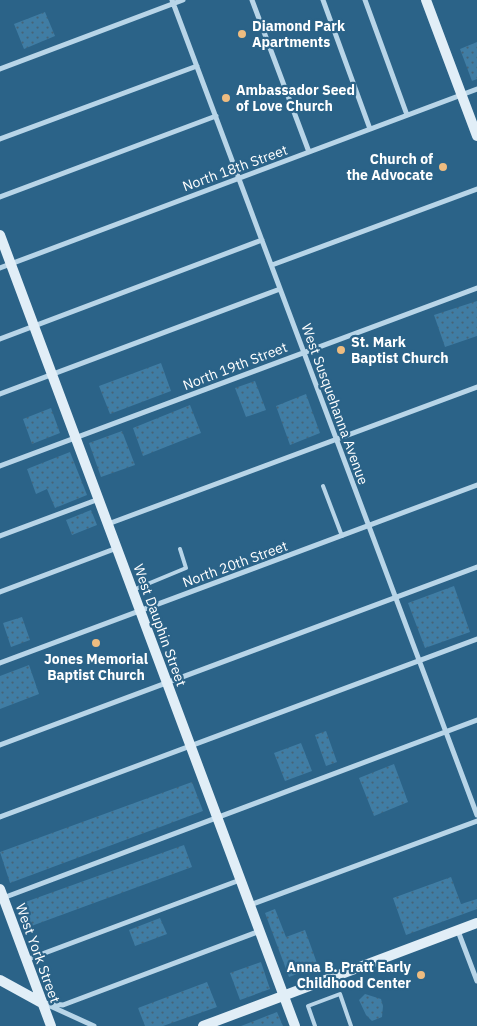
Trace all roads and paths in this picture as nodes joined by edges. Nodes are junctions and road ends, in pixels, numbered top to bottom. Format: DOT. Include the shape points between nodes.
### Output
graph roads {
  1 [pos="183,0"];
  2 [pos="252,0"];
  3 [pos="323,0"];
  4 [pos="364,0"];
  5 [pos="426,0"];
  6 [pos="173,2"];
  7 [pos="197,66"];
  8 [pos="0,69"];
  9 [pos="477,89"];
  10 [pos="462,94"];
  11 [pos="407,115"];
  12 [pos="216,116"];
  13 [pos="370,129"];
  14 [pos="477,136"];
  15 [pos="0,139"];
  16 [pos="309,152"];
  17 [pos="239,178"];
  18 [pos="477,189"];
  19 [pos="0,197"];
  20 [pos="0,234"];
  21 [pos="262,240"];
  22 [pos="11,264"];
  23 [pos="272,265"];
  24 [pos="0,268"];
  25 [pos="477,288"];
  26 [pos="280,289"];
  27 [pos="34,326"];
  28 [pos="0,339"];
  29 [pos="304,352"];
  30 [pos="52,374"];
  31 [pos="477,387"];
  32 [pos="0,394"];
  33 [pos="76,438"];
  34 [pos="335,440"];
  35 [pos="0,466"];
  36 [pos="477,485"];
  37 [pos="324,486"];
  38 [pos="99,499"];
  39 [pos="108,524"];
  40 [pos="369,526"];
  41 [pos="0,536"];
  42 [pos="342,536"];
  43 [pos="117,548"];
  44 [pos="180,549"];
  45 [pos="477,567"];
  46 [pos="133,590"];
  47 [pos="0,592"];
  48 [pos="396,597"];
  49 [pos="140,611"];
  50 [pos="477,639"];
  51 [pos="420,660"];
  52 [pos="0,664"];
  53 [pos="167,684"];
  54 [pos="477,720"];
  55 [pos="446,732"];
  56 [pos="190,744"];
  57 [pos="0,745"];
  58 [pos="477,815"];
  59 [pos="0,817"];
  60 [pos="217,817"];
  61 [pos="477,821"];
  62 [pos="241,880"];
  63 [pos="1,895"];
  64 [pos="250,905"];
  65 [pos="477,923"];
  66 [pos="458,931"];
  67 [pos="260,932"];
  68 [pos="26,960"];
  69 [pos="0,980"];
  70 [pos="477,980"];
  71 [pos="284,995"];
  72 [pos="42,1003"];
  73 [pos="51,1026"];
  74 [pos="94,1026"];
  75 [pos="203,1026"];
  76 [pos="295,1026"];
  77 [pos="315,1026"];
  78 [pos="351,1026"];
  1 -- 6 [label="street"];
  2 -- 16 [label="street"];
  3 -- 13 [label="street"];
  4 -- 11 [label="street"];
  5 -- 10 [label="street"];
  6 -- 7 [label="street, West Susquehanna Avenue"];
  6 -- 8 [label="street"];
  7 -- 12 [label="street, West Susquehanna Avenue"];
  7 -- 15 [label="street"];
  9 -- 10 [label="street, North 18th Street"];
  10 -- 11 [label="street, North 18th Street"];
  10 -- 14 [label="street"];
  11 -- 13 [label="street, North 18th Street"];
  12 -- 17 [label="street, West Susquehanna Avenue"];
  12 -- 19 [label="street"];
  13 -- 16 [label="street, North 18th Street"];
  16 -- 17 [label="street, North 18th Street"];
  17 -- 21 [label="street, West Susquehanna Avenue"];
  17 -- 22 [label="street, North 18th Street"];
  18 -- 23 [label="street"];
  20 -- 22 [label="street, West Dauphin Street"];
  21 -- 23 [label="street, West Susquehanna Avenue"];
  21 -- 27 [label="street"];
  22 -- 24 [label="street, North 18th Street"];
  22 -- 27 [label="street, West Dauphin Street"];
  23 -- 26 [label="street, West Susquehanna Avenue"];
  25 -- 29 [label="street, North 19th Street"];
  26 -- 29 [label="street, West Susquehanna Avenue"];
  26 -- 30 [label="street"];
  27 -- 28 [label="street"];
  27 -- 30 [label="street, West Dauphin Street"];
  29 -- 33 [label="street, North 19th Street"];
  29 -- 34 [label="street, West Susquehanna Avenue"];
  30 -- 32 [label="street"];
  30 -- 33 [label="street, West Dauphin Street"];
  31 -- 34 [label="street"];
  33 -- 35 [label="street, North 19th Street"];
  33 -- 38 [label="street, West Dauphin Street"];
  34 -- 39 [label="street"];
  34 -- 40 [label="street, West Susquehanna Avenue"];
  36 -- 40 [label="street, North 20th Street"];
  37 -- 42 [label="lane"];
  38 -- 39 [label="street, West Dauphin Street"];
  38 -- 41 [label="street"];
  39 -- 43 [label="street, West Dauphin Street"];
  40 -- 42 [label="street, North 20th Street"];
  40 -- 48 [label="street, West Susquehanna Avenue"];
  42 -- 49 [label="street, North 20th Street"];
  43 -- 46 [label="street, West Dauphin Street"];
  43 -- 47 [label="street"];
  44 -- 46 [label="lane" via="186,568"];
  45 -- 48 [label="street"];
  46 -- 49 [label="street, West Dauphin Street"];
  48 -- 51 [label="street, West Susquehanna Avenue"];
  48 -- 53 [label="street"];
  49 -- 52 [label="street, North 20th Street"];
  49 -- 53 [label="street, West Dauphin Street"];
  50 -- 51 [label="street"];
  51 -- 55 [label="street, West Susquehanna Avenue"];
  51 -- 56 [label="street"];
  53 -- 56 [label="street, West Dauphin Street"];
  53 -- 57 [label="street"];
  54 -- 55 [label="street"];
  55 -- 58 [label="street, West Susquehanna Avenue"];
  55 -- 60 [label="street"];
  56 -- 59 [label="street"];
  56 -- 60 [label="street, West Dauphin Street"];
  60 -- 62 [label="street, West Dauphin Street"];
  60 -- 63 [label="street"];
  61 -- 64 [label="street"];
  62 -- 64 [label="street, West Dauphin Street"];
  62 -- 68 [label="street"];
  63 -- 68 [label="street, West York Street"];
  64 -- 67 [label="street, West Dauphin Street"];
  65 -- 66 [label="street"];
  66 -- 70 [label="street"];
  66 -- 71 [label="street"];
  67 -- 71 [label="street, West Dauphin Street"];
  67 -- 72 [label="street" via="63,1005"];
  68 -- 72 [label="street, West York Street"];
  69 -- 72 [label="street"];
  71 -- 75 [label="street"];
  71 -- 76 [label="street, West Dauphin Street"];
  72 -- 73 [label="street, West York Street"];
  72 -- 74 [label="street"];
  77 -- 78 [label="lane" via="308,1006 340,994"];
}
